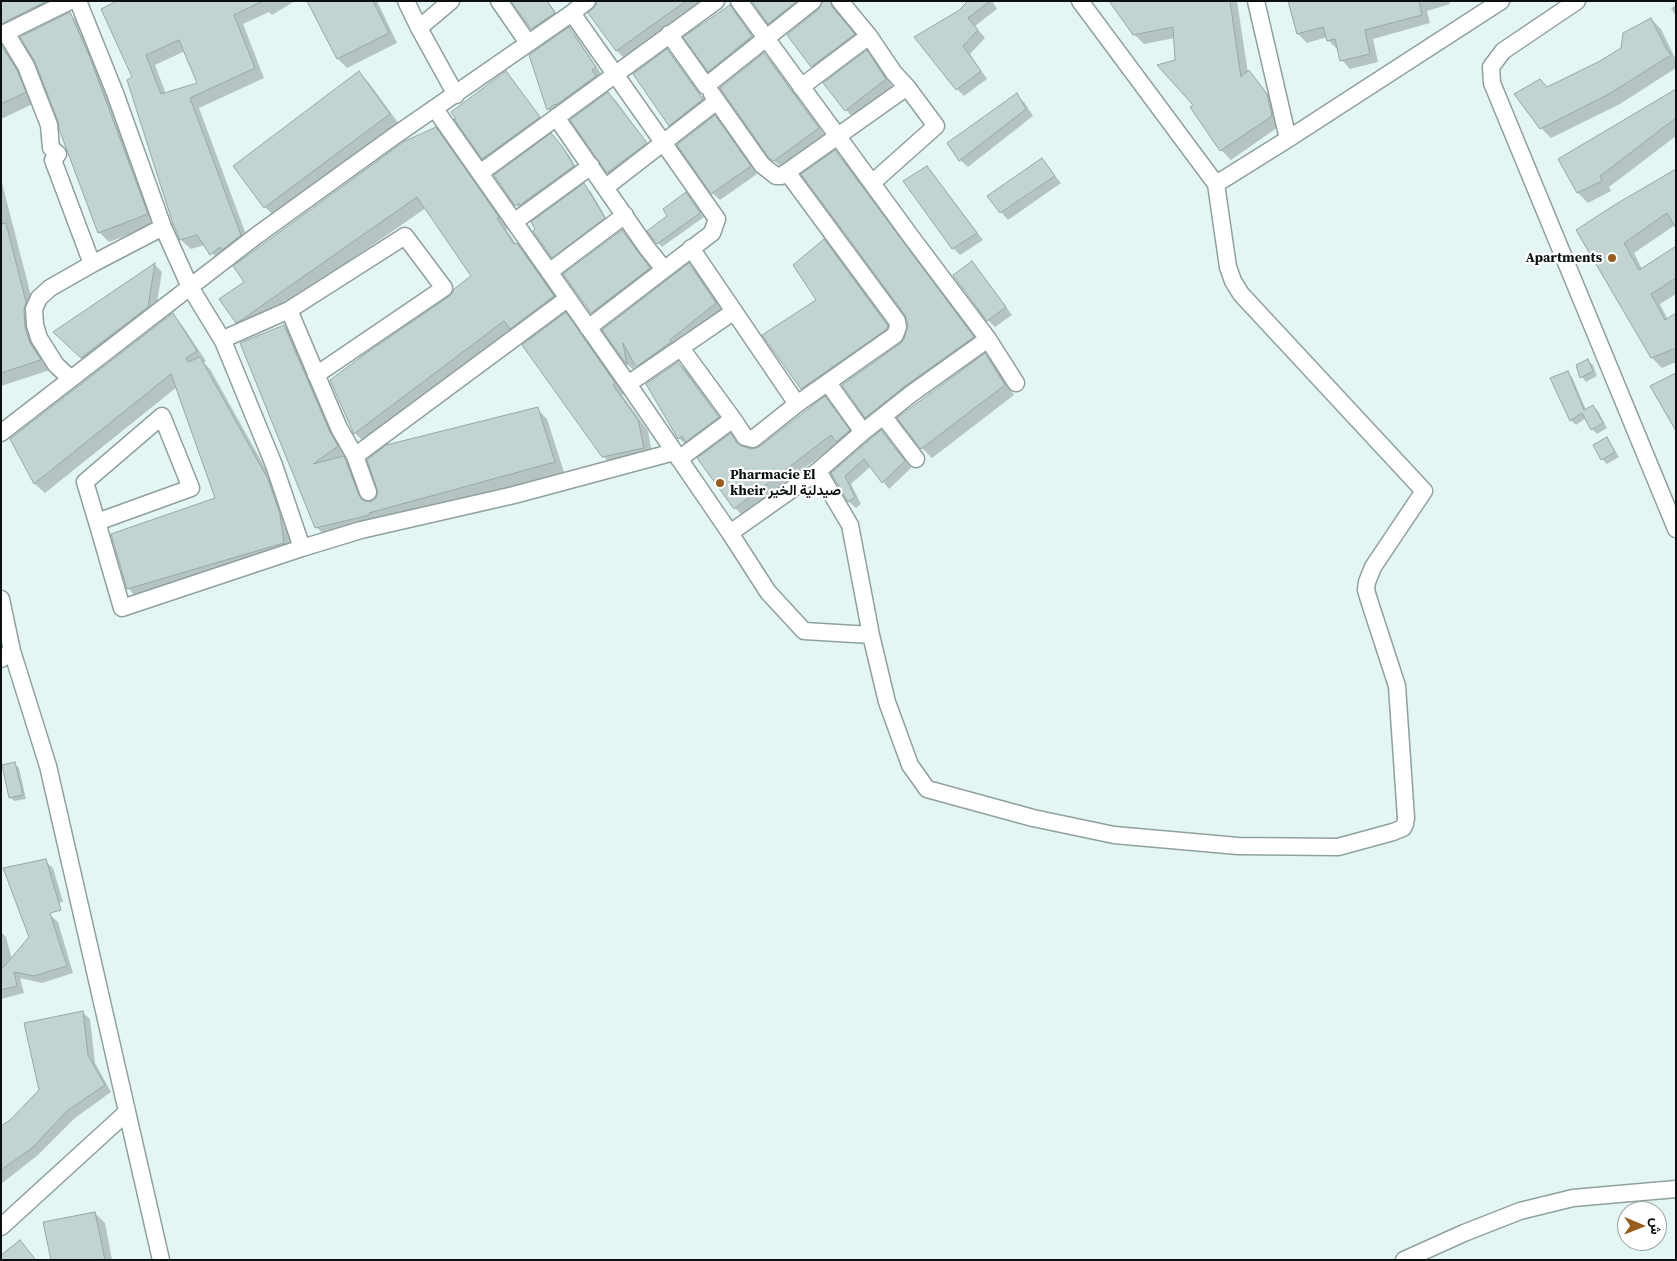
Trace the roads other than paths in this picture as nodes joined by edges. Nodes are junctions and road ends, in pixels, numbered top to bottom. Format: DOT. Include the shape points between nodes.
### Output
graph roads {
  1 [pos="70,1"];
  2 [pos="78,1"];
  3 [pos="406,1"];
  4 [pos="451,1"];
  5 [pos="500,1"];
  6 [pos="586,1"];
  7 [pos="716,1"];
  8 [pos="739,1"];
  9 [pos="813,1"];
  10 [pos="840,1"];
  11 [pos="1080,1"];
  12 [pos="1256,1"];
  13 [pos="1501,1"];
  14 [pos="1577,1"];
  15 [pos="572,13"];
  16 [pos="419,28"];
  17 [pos="4,34"];
  18 [pos="669,34"];
  19 [pos="869,36"];
  20 [pos="767,39"];
  21 [pos="528,43"];
  22 [pos="615,73"];
  23 [pos="706,86"];
  24 [pos="801,87"];
  25 [pos="907,87"];
  26 [pos="456,95"];
  27 [pos="717,101"];
  28 [pos="435,109"];
  29 [pos="556,117"];
  30 [pos="838,137"];
  31 [pos="1288,140"];
  32 [pos="663,142"];
  33 [pos="591,166"];
  34 [pos="787,172"];
  35 [pos="480,173"];
  36 [pos="872,183"];
  37 [pos="1216,184"];
  38 [pos="606,187"];
  39 [pos="625,215"];
  40 [pos="514,222"];
  41 [pos="163,227"];
  42 [pos="691,248"];
  43 [pos="92,264"];
  44 [pos="664,269"];
  45 [pos="549,272"];
  46 [pos="190,287"];
  47 [pos="567,299"];
  48 [pos="289,310"];
  49 [pos="733,312"];
  50 [pos="588,328"];
  51 [pos="988,339"];
  52 [pos="223,341"];
  53 [pos="681,348"];
  54 [pos="316,375"];
  55 [pos="71,379"];
  56 [pos="828,383"];
  57 [pos="1016,383"];
  58 [pos="628,384"];
  59 [pos="797,404"];
  60 [pos="884,416"];
  61 [pos="733,419"];
  62 [pos="1,432"];
  63 [pos="863,432"];
  64 [pos="676,455"];
  65 [pos="355,456"];
  66 [pos="916,459"];
  67 [pos="818,471"];
  68 [pos="368,492"];
  69 [pos="1671,501"];
  70 [pos="97,522"];
  71 [pos="1676,528"];
  72 [pos="730,533"];
  73 [pos="302,548"];
  74 [pos="1,599"];
  75 [pos="871,635"];
  76 [pos="7,655"];
  77 [pos="127,1112"];
  78 [pos="1676,1189"];
  79 [pos="1,1227"];
  80 [pos="161,1260"];
  81 [pos="1404,1260"];
  1 -- 17 [label="street"];
  2 -- 41 [label="street"];
  3 -- 16 [label="street"];
  4 -- 16 [label="street"];
  5 -- 21 [label="street"];
  6 -- 15 [label="street"];
  7 -- 18 [label="street"];
  8 -- 20 [label="street"];
  9 -- 20 [label="street"];
  10 -- 19 [label="street"];
  11 -- 37 [label="street"];
  12 -- 31 [label="street"];
  13 -- 31 [label="street"];
  14 -- 69 [label="street" via="1503,51 1491,67 1492,83"];
  15 -- 21 [label="street"];
  15 -- 22 [label="street"];
  16 -- 26 [label="street"];
  17 -- 43 [label="street" via="26,66 49,125 51,148 58,154 53,160"];
  18 -- 22 [label="street"];
  18 -- 23 [label="street"];
  19 -- 24 [label="street"];
  19 -- 25 [label="street"];
  20 -- 23 [label="street"];
  20 -- 24 [label="street"];
  21 -- 26 [label="street"];
  22 -- 29 [label="street"];
  22 -- 32 [label="street"];
  23 -- 27 [label="street"];
  24 -- 30 [label="street"];
  25 -- 30 [label="street"];
  25 -- 36 [label="street" via="936,126"];
  26 -- 28 [label="street"];
  27 -- 32 [label="street"];
  27 -- 34 [label="street" via="762,165 776,176"];
  28 -- 35 [label="street"];
  28 -- 46 [label="street" via="280,218"];
  29 -- 33 [label="street"];
  29 -- 35 [label="street"];
  30 -- 34 [label="street"];
  30 -- 36 [label="street"];
  31 -- 37 [label="street"];
  32 -- 38 [label="street"];
  32 -- 42 [label="street" via="716,219 712,233"];
  33 -- 38 [label="street"];
  33 -- 40 [label="street"];
  34 -- 56 [label="street" via="898,324 895,335"];
  35 -- 40 [label="street"];
  36 -- 51 [label="street"];
  37 -- 75 [label="street" via="1228,268 1241,294 1424,491 1373,567 1366,590 1397,686 1406,818 1403,828 1338,847 1238,846 1114,835 927,790 910,765 887,702"];
  38 -- 39 [label="street"];
  39 -- 44 [label="street"];
  39 -- 45 [label="street"];
  40 -- 45 [label="street"];
  41 -- 43 [label="street"];
  41 -- 46 [label="street"];
  42 -- 44 [label="street"];
  42 -- 49 [label="street"];
  43 -- 55 [label="street" via="50,288 38,298 34,310 39,338 56,365"];
  44 -- 50 [label="street"];
  45 -- 47 [label="street"];
  46 -- 52 [label="street"];
  46 -- 55 [label="street"];
  47 -- 50 [label="street"];
  47 -- 65 [label="street"];
  48 -- 52 [label="street"];
  48 -- 54 [label="street"];
  48 -- 54 [label="street" via="405,236 444,288"];
  49 -- 53 [label="street"];
  49 -- 59 [label="street"];
  50 -- 58 [label="street"];
  51 -- 57 [label="street"];
  51 -- 60 [label="street"];
  52 -- 73 [label="street" via="274,465"];
  53 -- 58 [label="street"];
  53 -- 61 [label="street"];
  54 -- 65 [label="street"];
  55 -- 62 [label="street"];
  56 -- 59 [label="street"];
  56 -- 63 [label="street"];
  58 -- 64 [label="street"];
  59 -- 61 [label="street" via="753,439 745,436"];
  60 -- 63 [label="street"];
  60 -- 66 [label="street"];
  61 -- 64 [label="street"];
  63 -- 67 [label="street"];
  64 -- 72 [label="street"];
  64 -- 73 [label="street" via="361,530"];
  65 -- 68 [label="street"];
  67 -- 72 [label="street"];
  67 -- 75 [label="street" via="850,525"];
  69 -- 71 [label="street"];
  70 -- 70 [label="street" via="85,482 162,416 191,488"];
  70 -- 73 [label="street" via="122,608"];
  72 -- 75 [label="street" via="768,592 804,631"];
  74 -- 76 [label="street"];
  76 -- 77 [label="street" via="48,766"];
  77 -- 79 [label="street"];
  77 -- 80 [label="street"];
  78 -- 81 [label="street" via="1573,1198 1520,1211"];
}
